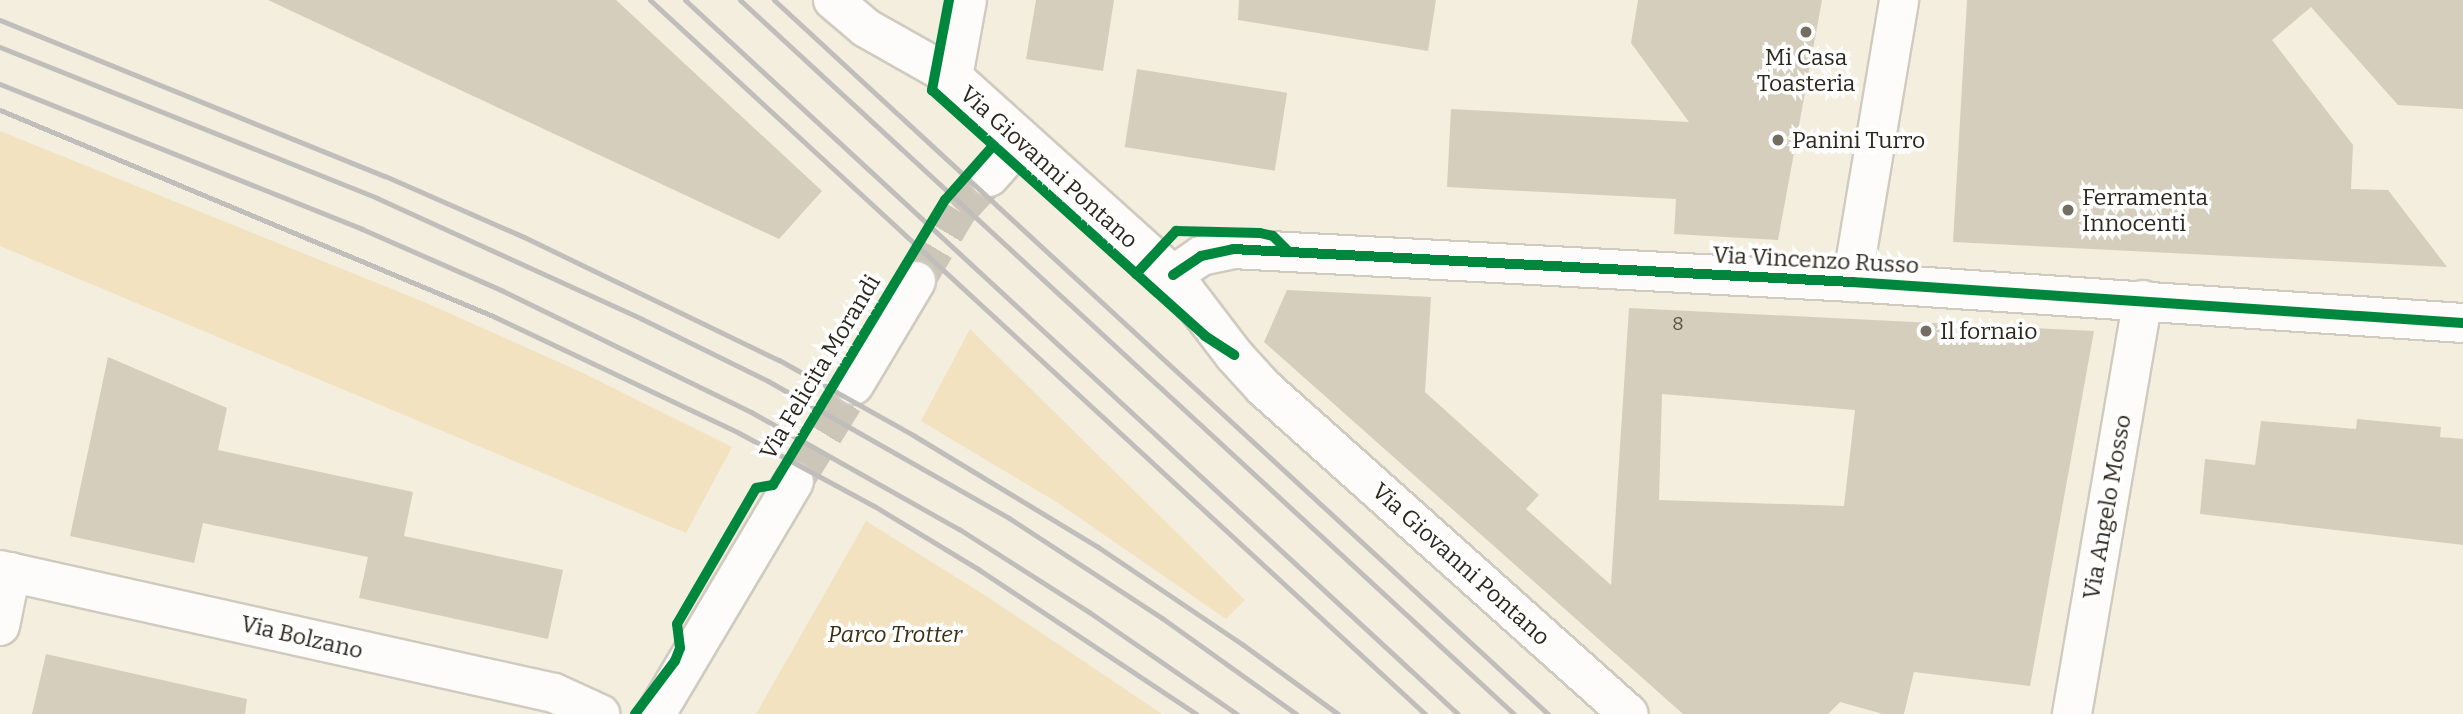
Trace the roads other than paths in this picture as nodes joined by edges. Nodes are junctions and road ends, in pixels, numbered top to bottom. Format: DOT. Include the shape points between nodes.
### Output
graph roads {
  1 [pos="833,0"];
  2 [pos="967,0"];
  3 [pos="1899,0"];
  4 [pos="953,77"];
  5 [pos="1022,140"];
  6 [pos="989,177"];
  7 [pos="1172,275"];
  8 [pos="916,281"];
  9 [pos="1852,282"];
  10 [pos="2143,300"];
  11 [pos="2463,323"];
  12 [pos="854,385"];
  13 [pos="794,482"];
  14 [pos="6,571"];
  15 [pos="0,626"];
  16 [pos="600,714"];
  17 [pos="656,714"];
  18 [pos="1629,714"];
  19 [pos="2072,714"];
  1 -- 4 [label="street, Via Giovanni Pontano" via="866,29"];
  2 -- 4 [label="street"];
  3 -- 9 [label="street"];
  4 -- 5 [label="street, Via Giovanni Pontano"];
  5 -- 6 [label="street"];
  5 -- 7 [label="street, Via Giovanni Pontano"];
  7 -- 9 [label="street, Via Vincenzo Russo" via="1201,256 1233,249"];
  7 -- 18 [label="street, Via Giovanni Pontano" via="1264,388"];
  8 -- 12 [label="street, Via Felicita Morandi"];
  9 -- 10 [label="street, Via Vincenzo Russo"];
  10 -- 11 [label="street, Via Vincenzo Russo"];
  10 -- 19 [label="street, Via Angelo Mosso"];
  13 -- 17 [label="street, Via Felicita Morandi"];
  14 -- 15 [label="street"];
  14 -- 16 [label="street, Via Bolzano" via="554,693"];
}
